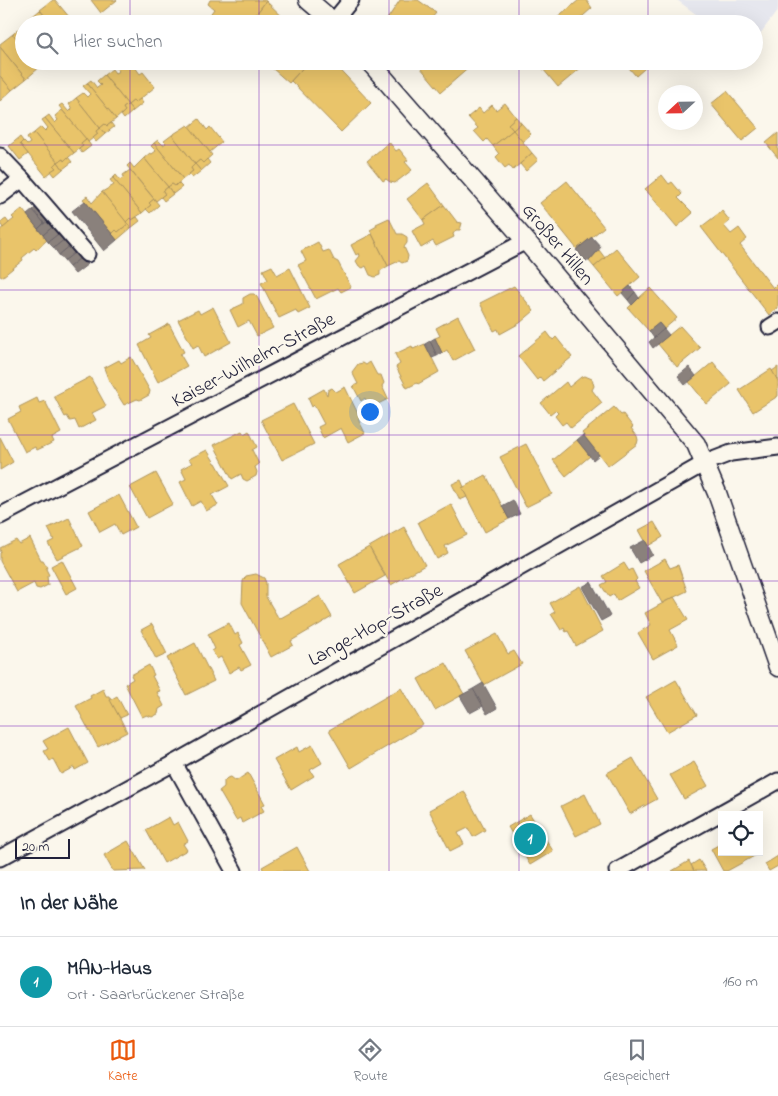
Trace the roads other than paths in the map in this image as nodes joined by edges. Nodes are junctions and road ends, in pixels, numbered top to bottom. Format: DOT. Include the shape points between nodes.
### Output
graph roads {
  1 [pos="308,0"];
  2 [pos="351,0"];
  3 [pos="326,15"];
  4 [pos="341,15"];
  5 [pos="377,70"];
  6 [pos="0,156"];
  7 [pos="22,179"];
  8 [pos="0,196"];
  9 [pos="526,241"];
  10 [pos="87,254"];
  11 [pos="778,447"];
  12 [pos="705,463"];
  13 [pos="0,516"];
  14 [pos="778,667"];
  15 [pos="174,763"];
  16 [pos="778,781"];
  17 [pos="0,858"];
  18 [pos="234,871"];
  19 [pos="617,871"];
  1 -- 3 [label="street"];
  2 -- 4 [label="street"];
  5 -- 9 [label="street, Großer Hillen"];
  6 -- 7 [label="street"];
  7 -- 8 [label="street"];
  7 -- 10 [label="street"];
  9 -- 12 [label="street, Großer Hillen" via="696,444"];
  9 -- 13 [label="street, Kaiser-Wilhelm-Straße"];
  11 -- 12 [label="street, Lange-Hop-Straße" via="731,453"];
  12 -- 14 [label="street, Großer Hillen"];
  12 -- 15 [label="street, Lange-Hop-Straße"];
  15 -- 17 [label="street, Lange-Hop-Straße"];
  15 -- 18 [label="street"];
  16 -- 19 [label="street"];
}
